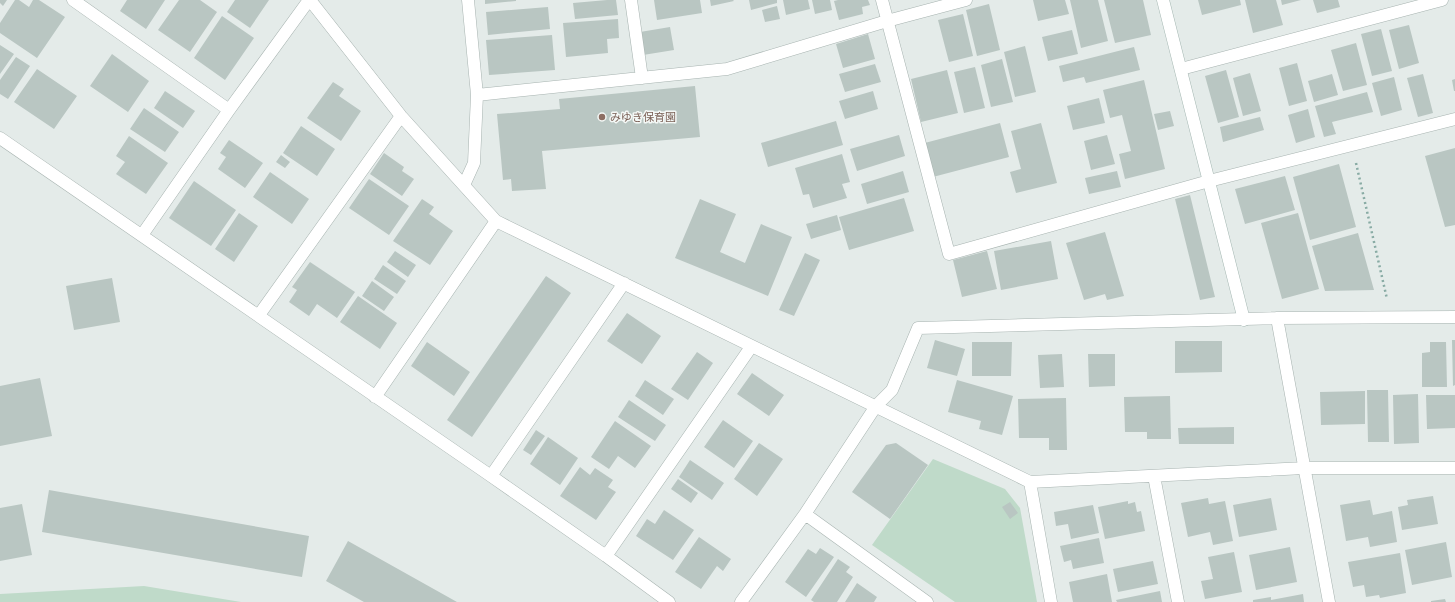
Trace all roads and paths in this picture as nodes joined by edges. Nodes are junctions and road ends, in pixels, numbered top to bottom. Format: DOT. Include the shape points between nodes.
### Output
graph roads {
  1 [pos="73,0"];
  2 [pos="309,0"];
  3 [pos="468,0"];
  4 [pos="631,0"];
  5 [pos="882,0"];
  6 [pos="966,0"];
  7 [pos="1163,0"];
  8 [pos="1442,0"];
  9 [pos="887,21"];
  10 [pos="1182,69"];
  11 [pos="642,78"];
  12 [pos="477,95"];
  13 [pos="229,110"];
  14 [pos="401,116"];
  15 [pos="1455,119"];
  16 [pos="0,138"];
  17 [pos="1352,145"];
  18 [pos="1209,181"];
  19 [pos="464,185"];
  20 [pos="496,221"];
  21 [pos="142,235"];
  22 [pos="624,283"];
  23 [pos="259,315"];
  24 [pos="1455,317"];
  25 [pos="1277,318"];
  26 [pos="1392,318"];
  27 [pos="1244,320"];
  28 [pos="751,347"];
  29 [pos="375,397"];
  30 [pos="876,406"];
  31 [pos="1304,468"];
  32 [pos="1455,468"];
  33 [pos="491,476"];
  34 [pos="1154,476"];
  35 [pos="1030,482"];
  36 [pos="806,514"];
  37 [pos="606,556"];
  38 [pos="669,602"];
  39 [pos="741,602"];
  40 [pos="927,602"];
  41 [pos="1051,602"];
  42 [pos="1178,602"];
  43 [pos="1329,602"];
  1 -- 13 [label="street"];
  2 -- 13 [label="street"];
  2 -- 14 [label="street"];
  3 -- 12 [label="street"];
  4 -- 11 [label="street"];
  5 -- 9 [label="street"];
  6 -- 9 [label="street"];
  7 -- 10 [label="street"];
  8 -- 10 [label="street"];
  9 -- 11 [label="street" via="727,69"];
  9 -- 18 [label="street" via="949,254"];
  10 -- 18 [label="street"];
  11 -- 12 [label="street"];
  12 -- 19 [label="street" via="474,163"];
  13 -- 21 [label="street"];
  14 -- 19 [label="street"];
  14 -- 23 [label="street"];
  15 -- 17 [label="street"];
  16 -- 21 [label="street"];
  17 -- 18 [label="street"];
  17 -- 26 [label="path"];
  18 -- 27 [label="street"];
  19 -- 20 [label="street"];
  20 -- 22 [label="street"];
  20 -- 29 [label="street"];
  21 -- 23 [label="street"];
  22 -- 28 [label="street"];
  22 -- 33 [label="street"];
  23 -- 29 [label="street"];
  24 -- 26 [label="street"];
  25 -- 26 [label="street"];
  25 -- 27 [label="street"];
  25 -- 31 [label="street"];
  27 -- 30 [label="street" via="918,328 892,390"];
  28 -- 30 [label="street"];
  28 -- 37 [label="street"];
  29 -- 33 [label="street"];
  30 -- 35 [label="street"];
  30 -- 36 [label="street"];
  31 -- 32 [label="street"];
  31 -- 34 [label="street"];
  31 -- 43 [label="street"];
  33 -- 37 [label="street"];
  34 -- 35 [label="street"];
  34 -- 42 [label="street"];
  35 -- 41 [label="street"];
  36 -- 39 [label="street"];
  36 -- 40 [label="street"];
  37 -- 38 [label="street"];
}
